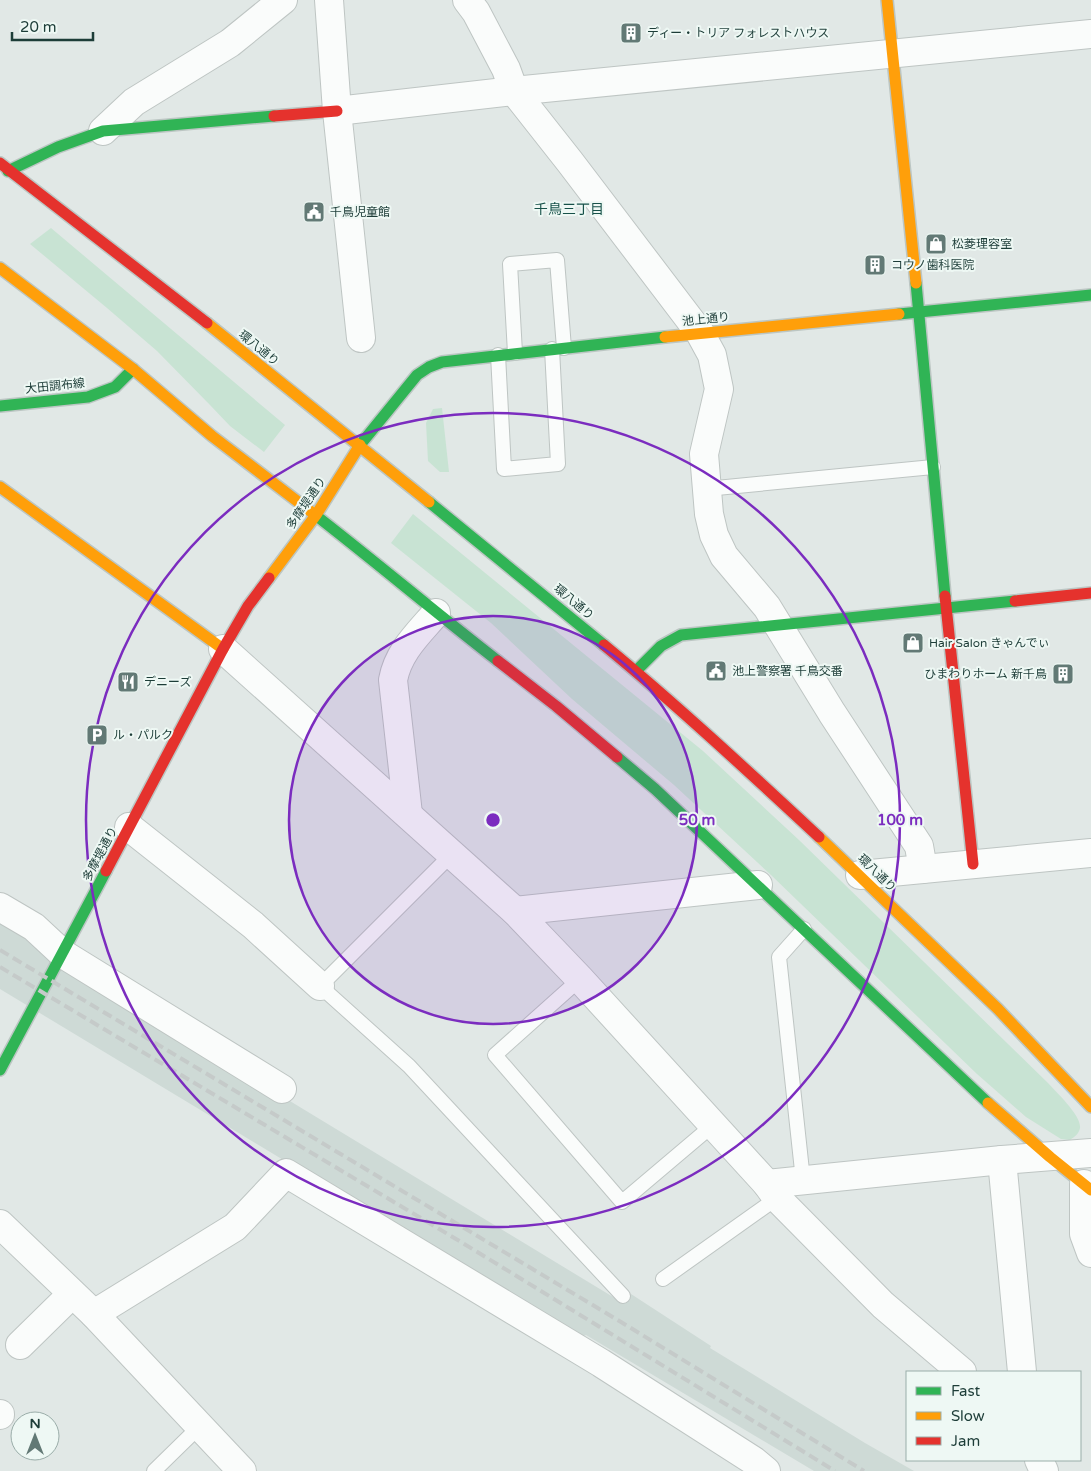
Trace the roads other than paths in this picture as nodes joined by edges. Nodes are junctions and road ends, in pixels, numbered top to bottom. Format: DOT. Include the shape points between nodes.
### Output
graph roads {
  1 [pos="283,0"];
  2 [pos="329,0"];
  3 [pos="466,0"];
  4 [pos="887,0"];
  5 [pos="1091,34"];
  6 [pos="893,54"];
  7 [pos="514,91"];
  8 [pos="338,111"];
  9 [pos="103,131"];
  10 [pos="3,170"];
  11 [pos="0,268"];
  12 [pos="1091,295"];
  13 [pos="919,313"];
  14 [pos="700,333"];
  15 [pos="361,338"];
  16 [pos="558,348"];
  17 [pos="515,353"];
  18 [pos="498,355"];
  19 [pos="133,369"];
  20 [pos="0,406"];
  21 [pos="360,445"];
  22 [pos="933,467"];
  23 [pos="0,487"];
  24 [pos="706,489"];
  25 [pos="316,515"];
  26 [pos="1091,592"];
  27 [pos="946,607"];
  28 [pos="436,613"];
  29 [pos="777,625"];
  30 [pos="223,649"];
  31 [pos="636,671"];
  32 [pos="408,814"];
  33 [pos="129,827"];
  34 [pos="1091,853"];
  35 [pos="452,854"];
  36 [pos="973,864"];
  37 [pos="924,869"];
  38 [pos="860,875"];
  39 [pos="758,885"];
  40 [pos="0,907"];
  41 [pos="516,911"];
  42 [pos="804,928"];
  43 [pos="63,954"];
  44 [pos="580,979"];
  45 [pos="320,986"];
  46 [pos="0,1070"];
  47 [pos="282,1089"];
  48 [pos="1091,1108"];
  49 [pos="713,1125"];
  50 [pos="1091,1153"];
  51 [pos="1050,1157"];
  52 [pos="1002,1160"];
  53 [pos="803,1180"];
  54 [pos="1088,1187"];
  55 [pos="772,1191"];
  56 [pos="0,1224"];
  57 [pos="1091,1253"];
  58 [pos="663,1279"];
  59 [pos="72,1294"];
  60 [pos="623,1296"];
  61 [pos="94,1314"];
  62 [pos="20,1345"];
  63 [pos="961,1371"];
  64 [pos="1022,1371"];
  65 [pos="200,1426"];
  66 [pos="753,1468"];
  67 [pos="154,1471"];
  68 [pos="242,1471"];
  1 -- 9 [label="street" via="230,43 134,102"];
  2 -- 8 [label="street"];
  3 -- 7 [label="street" via="493,44"];
  4 -- 6 [label="main road"];
  5 -- 6 [label="street"];
  6 -- 7 [label="street"];
  6 -- 13 [label="main road"];
  7 -- 8 [label="street"];
  7 -- 14 [label="street"];
  8 -- 9 [label="main road"];
  8 -- 15 [label="street"];
  9 -- 10 [label="main road"];
  10 -- 21 [label="main road, 環八通り" via="204,321"];
  11 -- 19 [label="main road"];
  12 -- 13 [label="main road, 池上通り"];
  13 -- 14 [label="main road, 池上通り"];
  13 -- 22 [label="main road"];
  14 -- 16 [label="main road, 池上通り"];
  14 -- 24 [label="street" via="712,355 719,389 704,454"];
  16 -- 17 [label="main road, 池上通り"];
  16 -- 17 [label="lane" via="557,260 510,264"];
  16 -- 18 [label="lane" via="558,464 504,469"];
  17 -- 18 [label="main road, 池上通り"];
  18 -- 21 [label="main road, 池上通り" via="442,362 429,367 407,386"];
  19 -- 20 [label="main road, 大田調布線" via="115,387 88,397"];
  19 -- 25 [label="main road" via="212,436"];
  21 -- 25 [label="main road, 多摩堤通り"];
  21 -- 31 [label="main road, 環八通り"];
  22 -- 24 [label="lane"];
  22 -- 27 [label="main road"];
  23 -- 30 [label="main road"];
  24 -- 29 [label="street" via="708,514 724,556 767,607"];
  25 -- 28 [label="main road"];
  25 -- 30 [label="main road, 多摩堤通り" via="248,606"];
  26 -- 27 [label="main road"];
  27 -- 29 [label="main road"];
  27 -- 36 [label="main road"];
  28 -- 32 [label="street" via="402,654 393,680"];
  28 -- 39 [label="main road" via="556,706 655,789"];
  29 -- 31 [label="main road" via="681,635 657,647"];
  29 -- 37 [label="street" via="919,846"];
  30 -- 32 [label="street"];
  30 -- 33 [label="main road, 多摩堤通り"];
  31 -- 38 [label="main road, 環八通り"];
  32 -- 35 [label="street"];
  33 -- 43 [label="main road, 多摩堤通り"];
  33 -- 45 [label="street" via="253,925"];
  34 -- 36 [label="street"];
  35 -- 41 [label="street"];
  35 -- 45 [label="lane"];
  36 -- 37 [label="street"];
  37 -- 38 [label="street"];
  38 -- 48 [label="main road, 環八通り" via="998,1009"];
  39 -- 41 [label="street"];
  39 -- 42 [label="main road"];
  40 -- 43 [label="street" via="34,927"];
  41 -- 44 [label="street"];
  42 -- 51 [label="main road" via="987,1102"];
  42 -- 53 [label="lane" via="780,958"];
  43 -- 46 [label="main road, 多摩堤通り"];
  43 -- 47 [label="street"];
  44 -- 49 [label="street"];
  44 -- 49 [label="lane" via="495,1055 622,1202"];
  45 -- 60 [label="lane" via="409,1066"];
  49 -- 55 [label="street"];
  50 -- 51 [label="street"];
  51 -- 52 [label="street"];
  51 -- 54 [label="main road"];
  52 -- 53 [label="street"];
  52 -- 64 [label="street"];
  53 -- 55 [label="street"];
  54 -- 57 [label="street" via="1084,1234"];
  55 -- 58 [label="lane"];
  55 -- 63 [label="street" via="883,1304"];
  56 -- 59 [label="street"];
  59 -- 61 [label="street"];
  59 -- 62 [label="street"];
  61 -- 65 [label="street"];
  61 -- 66 [label="street" via="235,1227 286,1174 601,1363"];
  65 -- 67 [label="lane"];
  65 -- 68 [label="street"];
}
